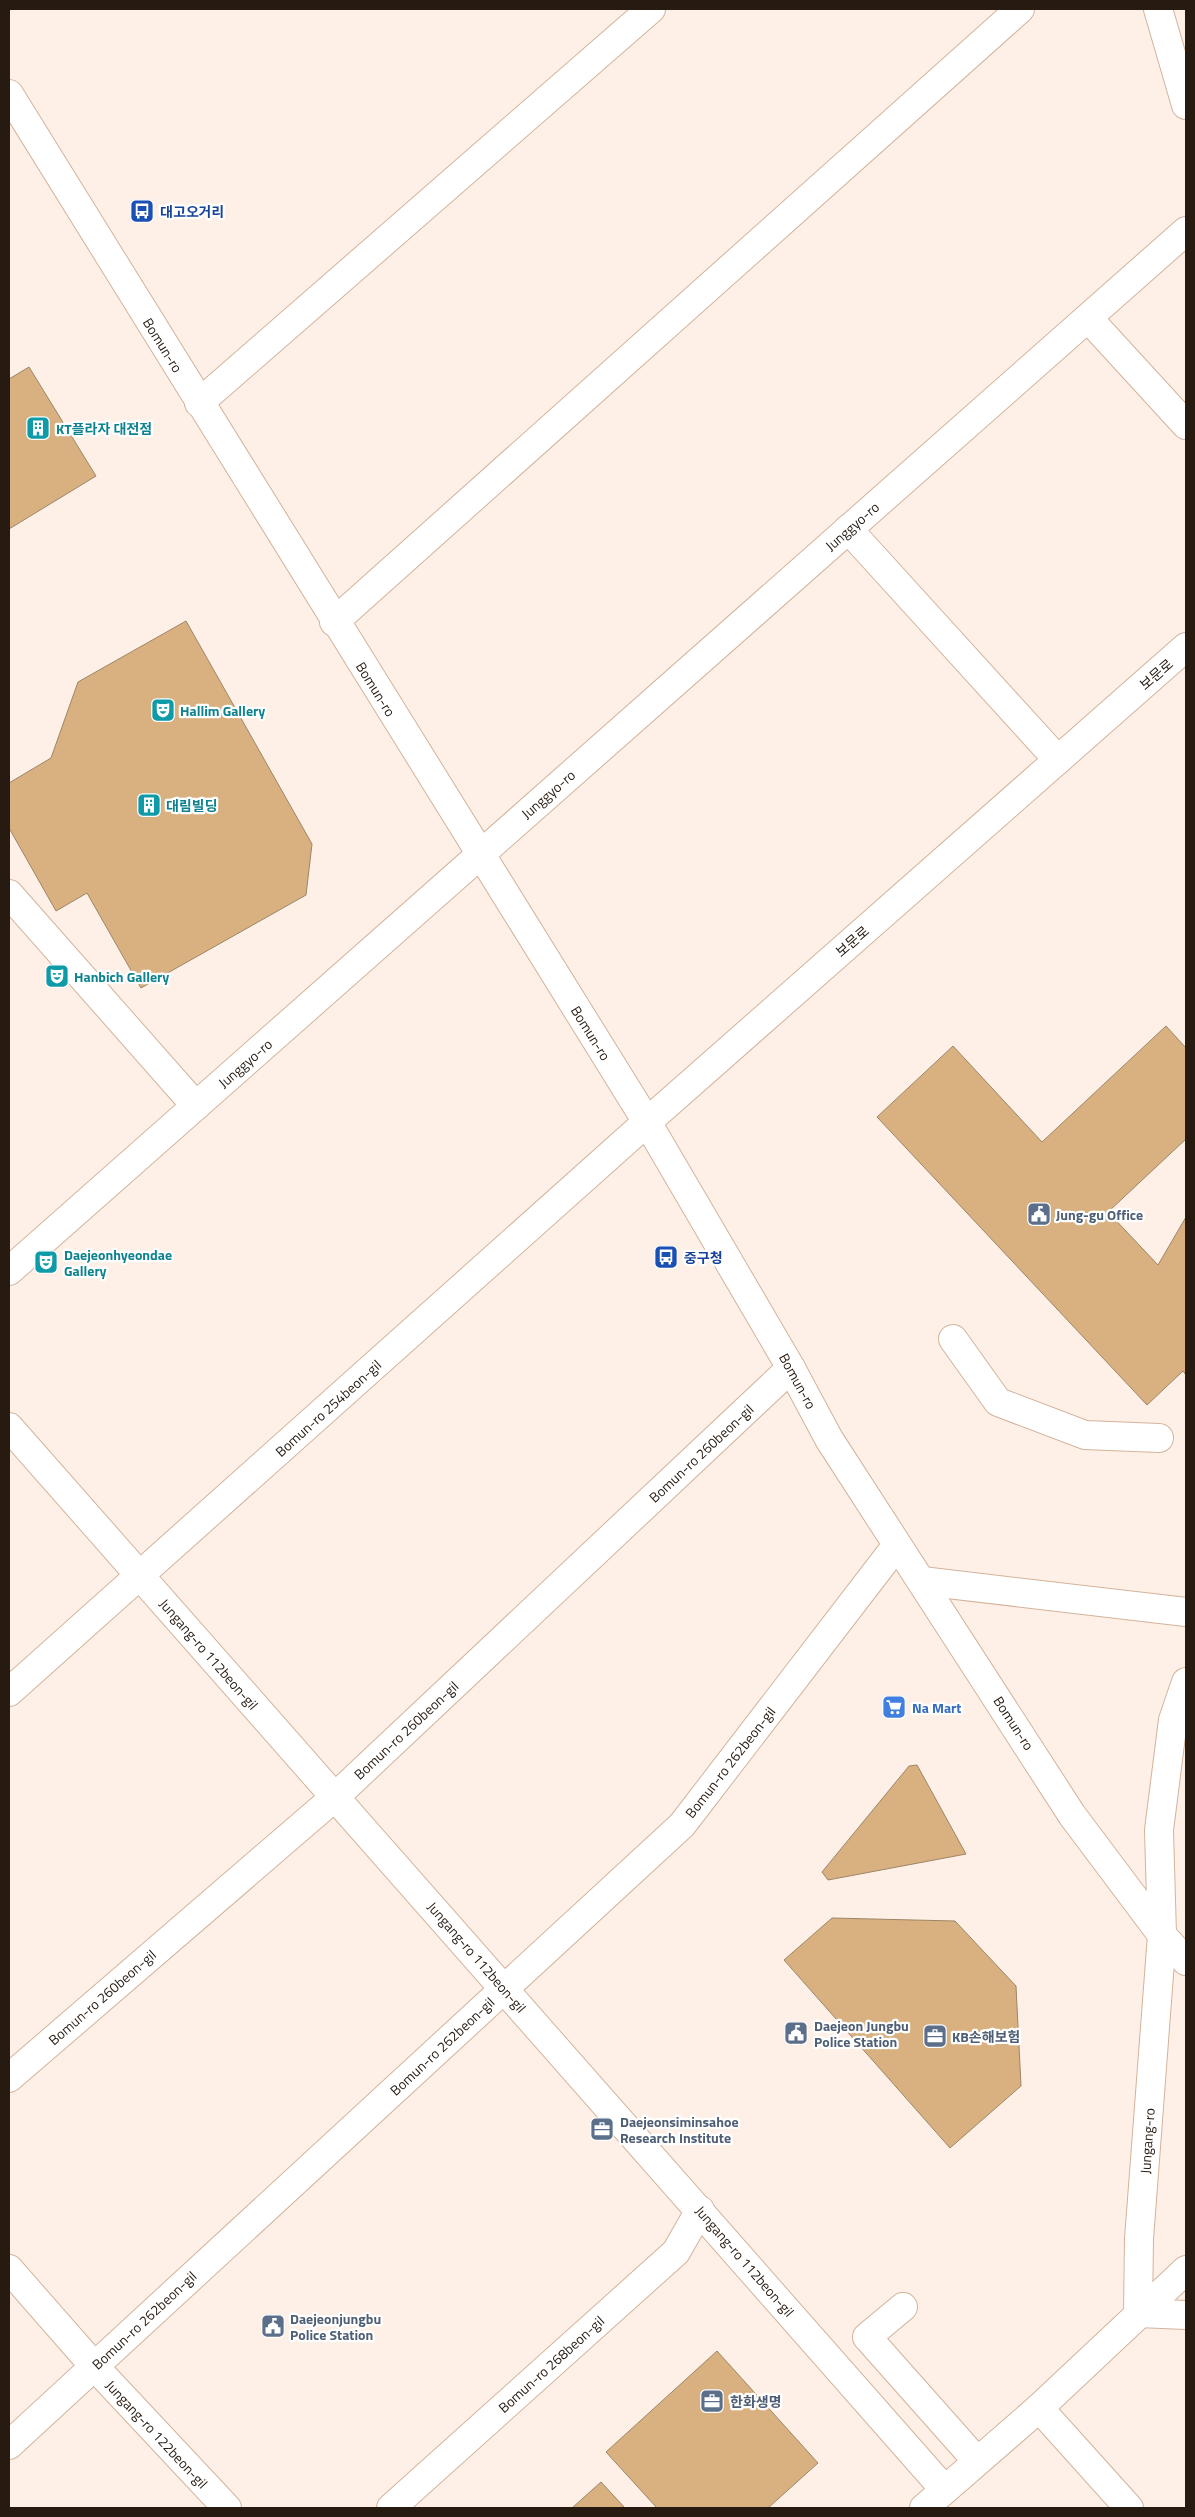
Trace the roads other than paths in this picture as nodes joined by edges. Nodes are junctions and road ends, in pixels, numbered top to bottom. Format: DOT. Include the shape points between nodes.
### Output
graph roads {
  1 [pos="651,9"];
  2 [pos="1020,9"];
  3 [pos="1158,9"];
  4 [pos="9,94"];
  5 [pos="1186,105"];
  6 [pos="1186,232"];
  7 [pos="1088,318"];
  8 [pos="199,403"];
  9 [pos="1186,425"];
  10 [pos="848,529"];
  11 [pos="334,622"];
  12 [pos="1186,647"];
  13 [pos="1058,760"];
  14 [pos="480,855"];
  15 [pos="9,894"];
  16 [pos="196,1106"];
  17 [pos="647,1122"];
  18 [pos="9,1271"];
  19 [pos="953,1339"];
  20 [pos="791,1368"];
  21 [pos="9,1427"];
  22 [pos="1159,1438"];
  23 [pos="897,1545"];
  24 [pos="140,1576"];
  25 [pos="922,1581"];
  26 [pos="1186,1612"];
  27 [pos="1186,1682"];
  28 [pos="9,1692"];
  29 [pos="335,1797"];
  30 [pos="1162,1935"];
  31 [pos="1186,1961"];
  32 [pos="504,1989"];
  33 [pos="9,2078"];
  34 [pos="700,2210"];
  35 [pos="9,2269"];
  36 [pos="1186,2270"];
  37 [pos="903,2307"];
  38 [pos="1138,2313"];
  39 [pos="1186,2315"];
  40 [pos="94,2366"];
  41 [pos="1039,2408"];
  42 [pos="9,2445"];
  43 [pos="977,2461"];
  44 [pos="944,2489"];
  45 [pos="227,2508"];
  46 [pos="391,2508"];
  47 [pos="924,2508"];
  48 [pos="1129,2508"];
  1 -- 8 [label="street"];
  2 -- 11 [label="street"];
  3 -- 5 [label="street"];
  4 -- 8 [label="street, Bomun-ro"];
  6 -- 7 [label="street, Junggyo-ro"];
  7 -- 9 [label="street"];
  7 -- 10 [label="street, Junggyo-ro"];
  8 -- 11 [label="street, Bomun-ro"];
  10 -- 13 [label="street"];
  10 -- 14 [label="street, Junggyo-ro"];
  11 -- 14 [label="street, Bomun-ro"];
  12 -- 13 [label="street, 보문로"];
  13 -- 17 [label="street, 보문로"];
  14 -- 16 [label="street, Junggyo-ro"];
  14 -- 17 [label="street, Bomun-ro"];
  15 -- 16 [label="street"];
  16 -- 18 [label="street, Junggyo-ro"];
  17 -- 20 [label="street, Bomun-ro"];
  17 -- 24 [label="street, Bomun-ro 254beon-gil"];
  19 -- 22 [label="street" via="998,1402 1085,1435"];
  20 -- 23 [label="street, Bomun-ro" via="829,1439"];
  20 -- 29 [label="street, Bomun-ro 260beon-gil"];
  21 -- 24 [label="street, Jungang-ro 112beon-gil"];
  23 -- 25 [label="street, Bomun-ro"];
  23 -- 32 [label="street, Bomun-ro 262beon-gil" via="682,1825"];
  24 -- 28 [label="street, Bomun-ro 254beon-gil"];
  24 -- 29 [label="street, Jungang-ro 112beon-gil"];
  25 -- 26 [label="street"];
  25 -- 30 [label="street, Bomun-ro" via="1072,1815"];
  27 -- 30 [label="street, Jungang-ro" via="1173,1720 1159,1830"];
  29 -- 32 [label="street, Jungang-ro 112beon-gil"];
  29 -- 33 [label="street, Bomun-ro 260beon-gil"];
  30 -- 31 [label="street, Bomun-ro"];
  30 -- 38 [label="street, Jungang-ro" via="1140,2239"];
  32 -- 34 [label="street, Jungang-ro 112beon-gil"];
  32 -- 40 [label="street, Bomun-ro 262beon-gil"];
  34 -- 44 [label="street, Jungang-ro 112beon-gil"];
  34 -- 46 [label="street, Bomun-ro 268beon-gil" via="676,2252"];
  35 -- 40 [label="street, Jungang-ro 122beon-gil"];
  36 -- 38 [label="street"];
  37 -- 43 [label="street" via="868,2337"];
  38 -- 39 [label="street"];
  38 -- 41 [label="street"];
  40 -- 42 [label="street, Bomun-ro 262beon-gil"];
  40 -- 45 [label="street, Jungang-ro 122beon-gil"];
  41 -- 43 [label="street"];
  41 -- 48 [label="street"];
  43 -- 44 [label="street"];
  44 -- 47 [label="street"];
}
